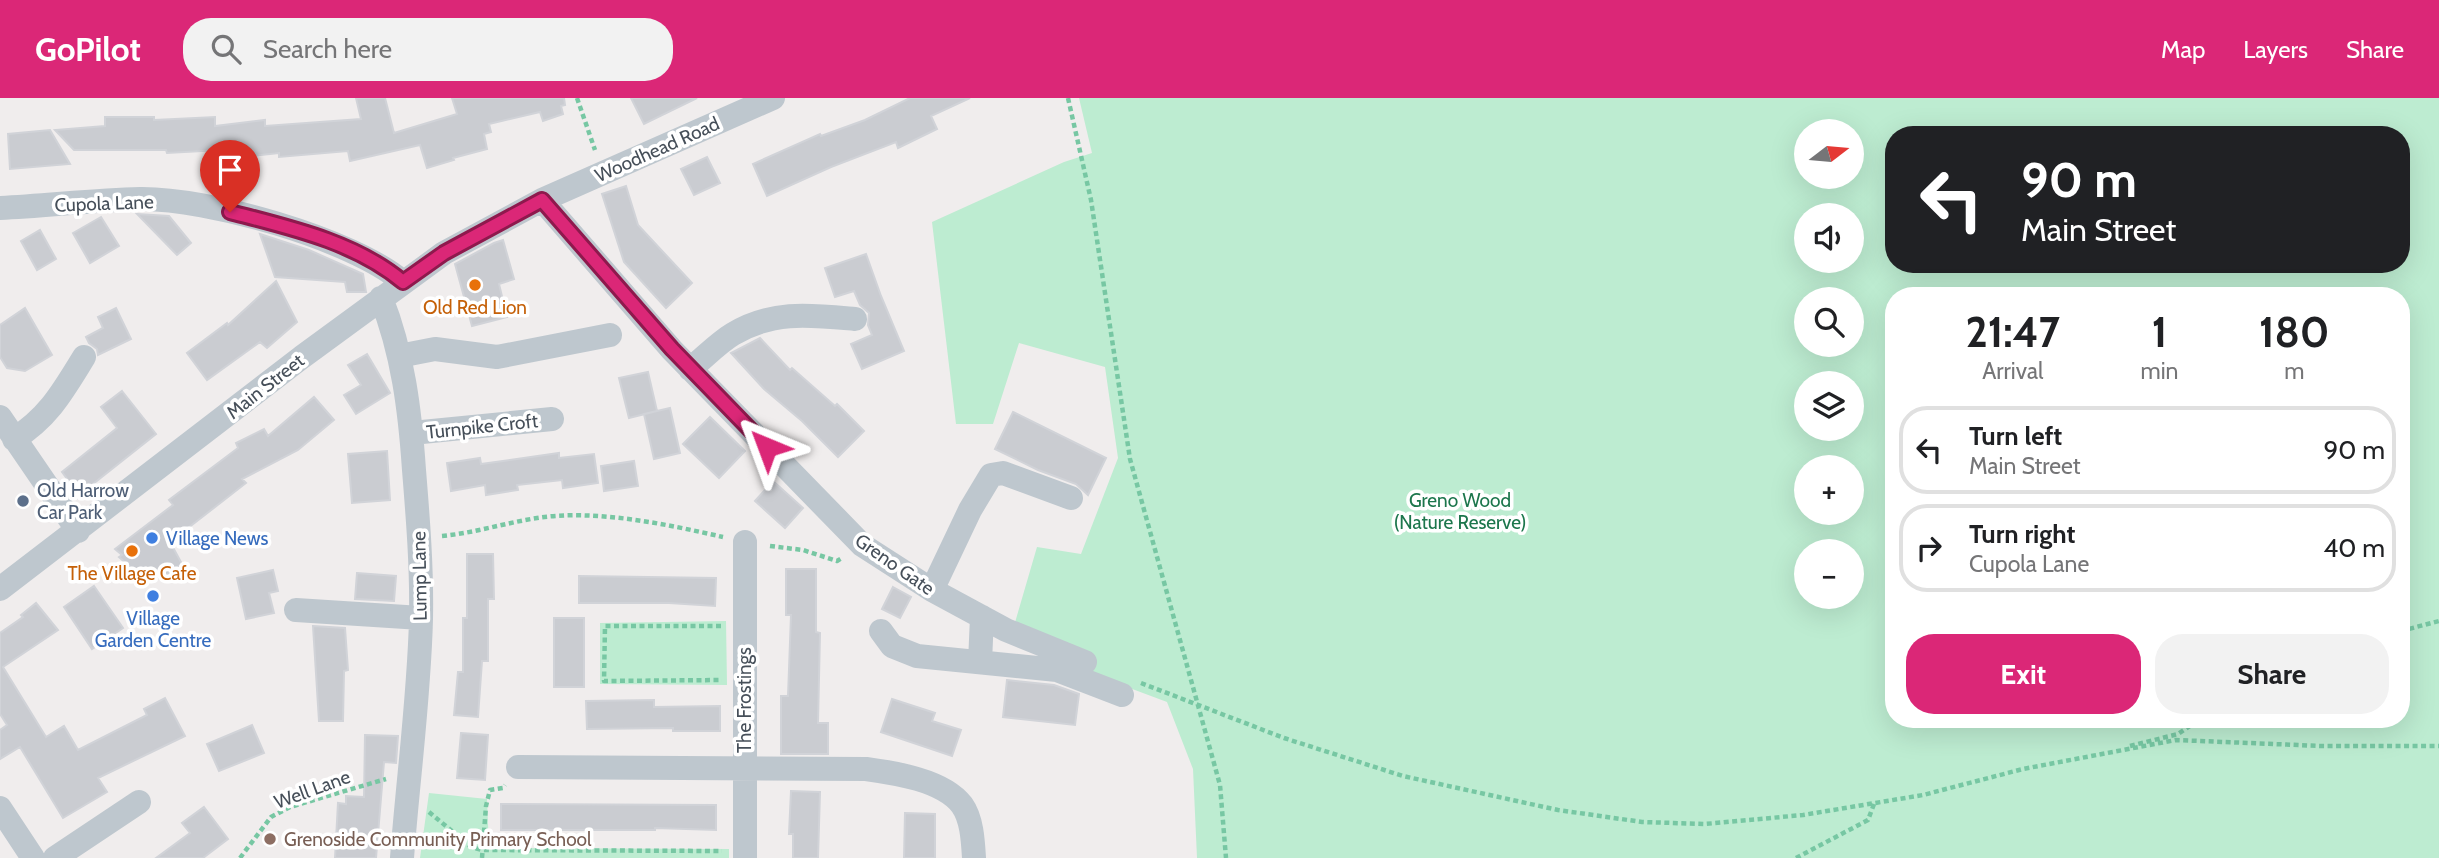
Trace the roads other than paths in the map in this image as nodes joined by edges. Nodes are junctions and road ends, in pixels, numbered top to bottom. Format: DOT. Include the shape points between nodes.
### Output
graph roads {
  1 [pos="773,98"];
  2 [pos="542,200"];
  3 [pos="0,208"];
  4 [pos="403,282"];
  5 [pos="381,298"];
  6 [pos="855,319"];
  7 [pos="610,335"];
  8 [pos="399,356"];
  9 [pos="84,357"];
  10 [pos="691,369"];
  11 [pos="0,416"];
  12 [pos="552,419"];
  13 [pos="412,433"];
  14 [pos="14,439"];
  15 [pos="1071,498"];
  16 [pos="78,531"];
  17 [pos="745,542"];
  18 [pos="0,589"];
  19 [pos="932,590"];
  20 [pos="296,610"];
  21 [pos="982,617"];
  22 [pos="421,618"];
  23 [pos="881,631"];
  24 [pos="980,662"];
  25 [pos="1085,662"];
  26 [pos="1128,688"];
  27 [pos="518,767"];
  28 [pos="744,769"];
  29 [pos="139,803"];
  30 [pos="0,808"];
  31 [pos="745,855"];
  32 [pos="33,858"];
  33 [pos="55,858"];
  34 [pos="402,858"];
  35 [pos="974,858"];
  1 -- 2 [label="street, Woodhead Road"];
  2 -- 4 [label="street, Main Street" via="444,253"];
  2 -- 10 [label="street, Greno Gate"];
  3 -- 4 [label="street, Cupola Lane" via="141,199 183,203 284,226 373,261"];
  4 -- 5 [label="street, Main Street"];
  5 -- 8 [label="street, Lump Lane"];
  5 -- 16 [label="street, Main Street"];
  6 -- 10 [label="street" via="797,314 755,323 732,335"];
  7 -- 8 [label="street" via="497,358 435,349"];
  8 -- 13 [label="street, Lump Lane"];
  9 -- 14 [label="street" via="49,411"];
  10 -- 19 [label="street, Greno Gate" via="862,545"];
  11 -- 14 [label="street"];
  12 -- 13 [label="street, Turnpike Croft"];
  13 -- 22 [label="street, Lump Lane"];
  14 -- 16 [label="street"];
  15 -- 19 [label="street" via="1003,472 990,475"];
  16 -- 18 [label="street, Main Street"];
  17 -- 28 [label="street, The Frostings"];
  19 -- 21 [label="street, Greno Gate"];
  20 -- 22 [label="street"];
  21 -- 24 [label="street"];
  21 -- 25 [label="street, Greno Gate"];
  22 -- 34 [label="street, Lump Lane"];
  23 -- 24 [label="street" via="892,646 917,656"];
  24 -- 26 [label="street" via="1057,670"];
  27 -- 28 [label="street"];
  28 -- 31 [label="street, The Frostings"];
  28 -- 35 [label="street" via="866,769 925,782 963,807 970,821"];
  29 -- 33 [label="street"];
  30 -- 32 [label="street"];
}
